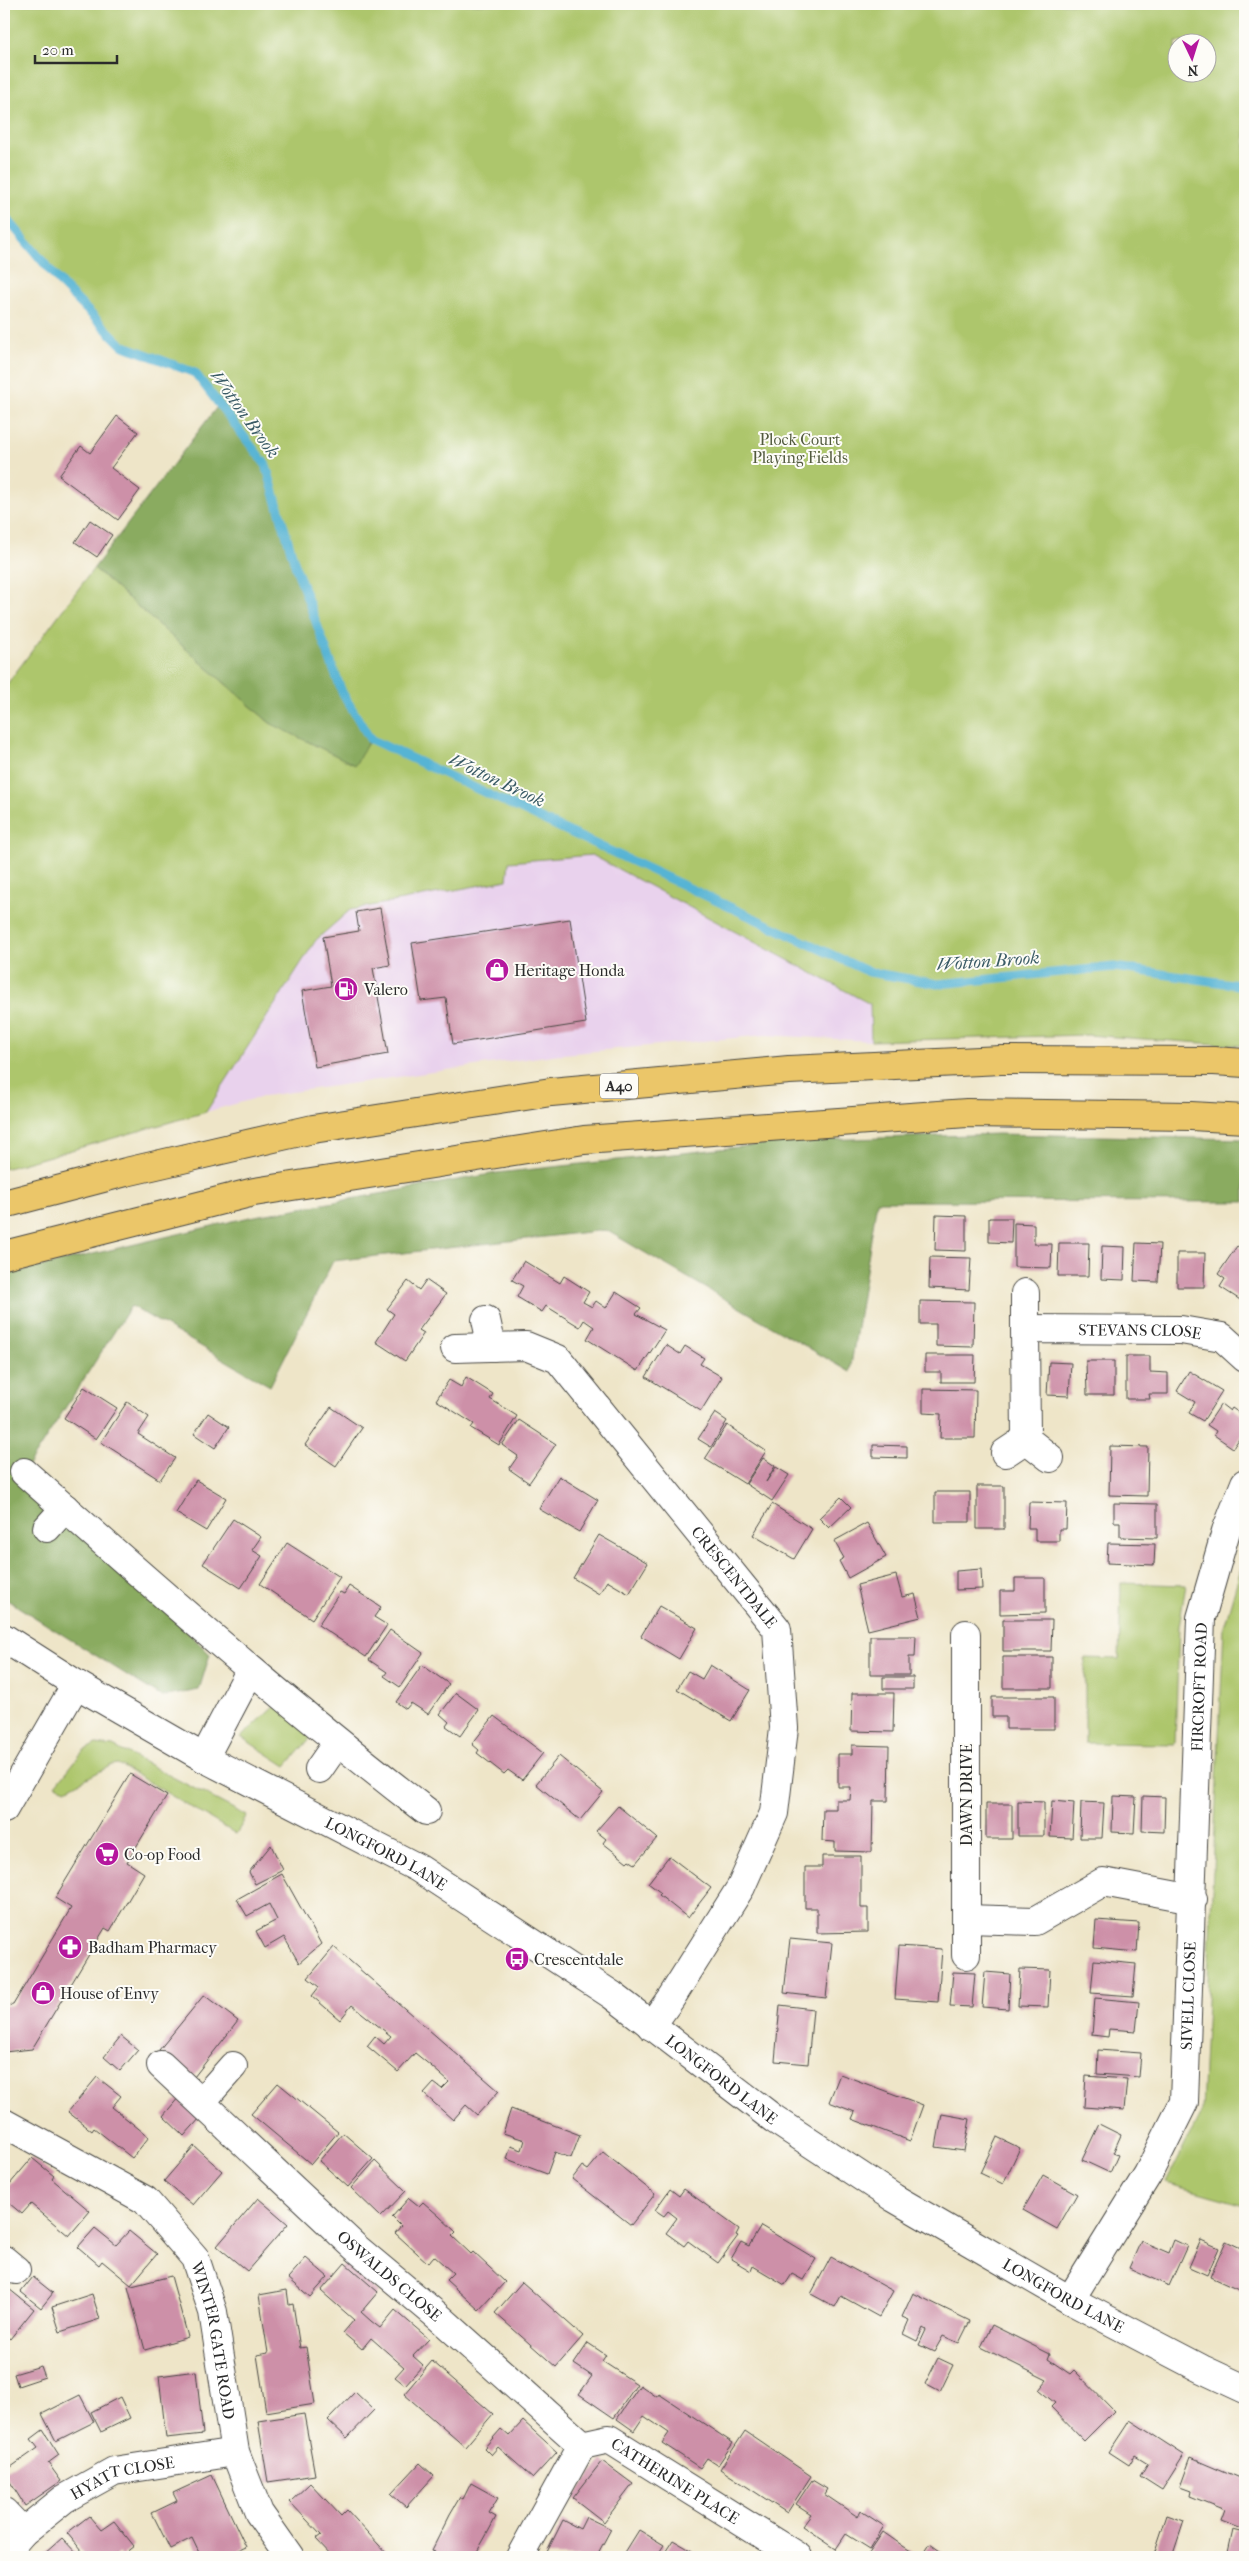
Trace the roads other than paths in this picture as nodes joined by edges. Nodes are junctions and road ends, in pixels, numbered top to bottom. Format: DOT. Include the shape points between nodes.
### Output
graph roads {
  1 [pos="1245,1063"];
  2 [pos="1245,1120"];
  3 [pos="4,1204"];
  4 [pos="4,1255"];
  5 [pos="1025,1293"];
  6 [pos="486,1320"];
  7 [pos="1025,1329"];
  8 [pos="492,1347"];
  9 [pos="455,1348"];
  10 [pos="1245,1358"];
  11 [pos="1050,1458"];
  12 [pos="24,1472"];
  13 [pos="1245,1483"];
  14 [pos="966,1634"];
  15 [pos="4,1638"];
  16 [pos="250,1671"];
  17 [pos="76,1684"];
  18 [pos="337,1743"];
  19 [pos="204,1758"];
  20 [pos="319,1769"];
  21 [pos="4,1809"];
  22 [pos="426,1811"];
  23 [pos="1193,1899"];
  24 [pos="966,1919"];
  25 [pos="966,1955"];
  26 [pos="651,2026"];
  27 [pos="161,2065"];
  28 [pos="232,2066"];
  29 [pos="202,2101"];
  30 [pos="4,2123"];
  31 [pos="1070,2300"];
  32 [pos="1245,2389"];
  33 [pos="582,2445"];
  34 [pos="235,2452"];
  35 [pos="4,2512"];
  36 [pos="23,2532"];
  37 [pos="4,2554"];
  38 [pos="290,2557"];
  39 [pos="520,2557"];
  40 [pos="798,2557"];
  1 -- 3 [label="highway, A40" via="1001,1060 790,1070 551,1092 313,1129"];
  2 -- 4 [label="highway" via="966,1113 584,1140 254,1192"];
  5 -- 7 [label="street"];
  6 -- 8 [label="street"];
  7 -- 10 [label="street, STEVANS CLOSE" via="1181,1330 1222,1338"];
  7 -- 11 [label="street" via="1016,1446"];
  8 -- 9 [label="street, CRESCENTDALE"];
  8 -- 26 [label="street, CRESCENTDALE" via="526,1346 558,1360 777,1629 784,1728 774,1813 741,1887"];
  12 -- 16 [label="street" via="56,1518"];
  13 -- 23 [label="street, FIRCROFT ROAD" via="1226,1532 1201,1618"];
  14 -- 24 [label="street, DAWN DRIVE"];
  15 -- 17 [label="street, LONGFORD LANE"];
  16 -- 18 [label="street"];
  16 -- 19 [label="street"];
  17 -- 19 [label="street, LONGFORD LANE"];
  17 -- 21 [label="street"];
  18 -- 20 [label="street"];
  18 -- 22 [label="street"];
  19 -- 26 [label="street, LONGFORD LANE" via="418,1868 612,1995"];
  23 -- 24 [label="street" via="1103,1882 1035,1920"];
  23 -- 31 [label="street, SIVELL CLOSE" via="1184,2102 1148,2174"];
  24 -- 25 [label="street, DAWN DRIVE"];
  26 -- 31 [label="street, LONGFORD LANE" via="774,2119 894,2198"];
  27 -- 29 [label="street, OSWALDS CLOSE"];
  28 -- 29 [label="street"];
  29 -- 33 [label="street, OSWALDS CLOSE" via="355,2247"];
  30 -- 34 [label="street, WINTER GATE ROAD" via="145,2200 195,2258 213,2312"];
  31 -- 32 [label="street, LONGFORD LANE"];
  33 -- 39 [label="street"];
  33 -- 40 [label="street, CATHERINE PLACE" via="609,2439"];
  34 -- 36 [label="street, HYATT CLOSE" via="114,2471 64,2499"];
  34 -- 38 [label="street, WINTER GATE ROAD" via="259,2513"];
  35 -- 36 [label="street"];
  36 -- 37 [label="street, HYATT CLOSE"];
}
